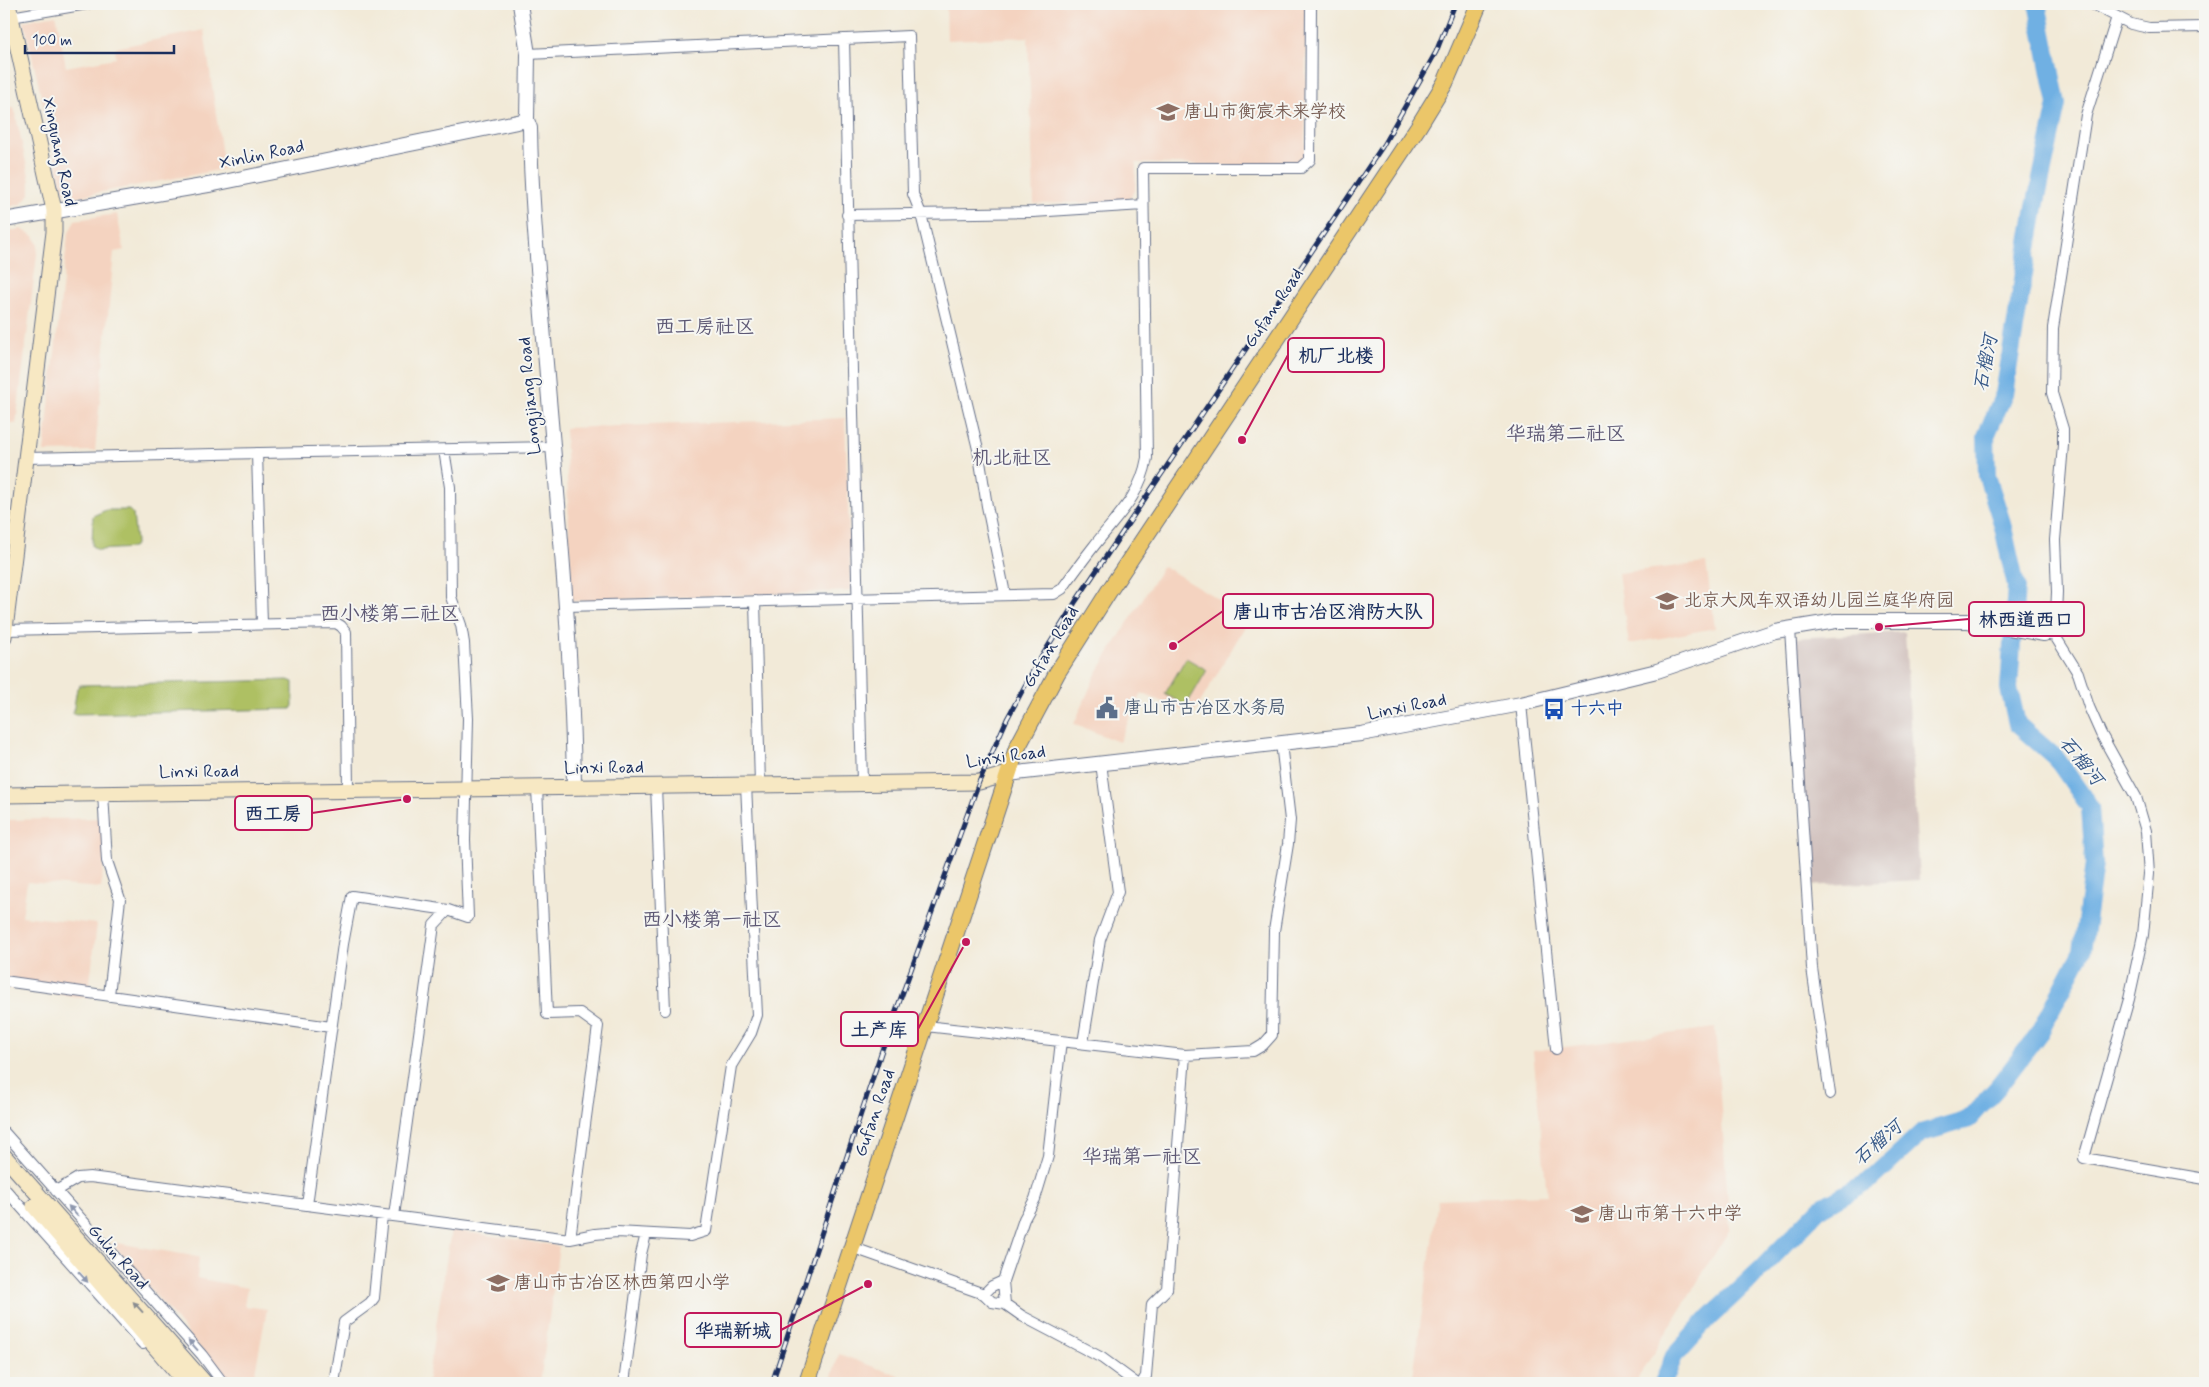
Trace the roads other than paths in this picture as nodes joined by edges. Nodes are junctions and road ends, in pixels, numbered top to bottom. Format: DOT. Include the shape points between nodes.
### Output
graph roads {
  1 [pos="87,4"];
  2 [pos="520,4"];
  3 [pos="1311,4"];
  4 [pos="1479,4"];
  5 [pos="2092,4"];
  6 [pos="7,13"];
  7 [pos="2117,17"];
  8 [pos="2205,27"];
  9 [pos="844,39"];
  10 [pos="528,54"];
  11 [pos="527,120"];
  12 [pos="1143,205"];
  13 [pos="54,210"];
  14 [pos="921,214"];
  15 [pos="847,215"];
  16 [pos="4,220"];
  17 [pos="553,447"];
  18 [pos="444,450"];
  19 [pos="256,453"];
  20 [pos="26,458"];
  21 [pos="1005,594"];
  22 [pos="857,598"];
  23 [pos="755,600"];
  24 [pos="565,606"];
  25 [pos="262,624"];
  26 [pos="1790,629"];
  27 [pos="4,634"];
  28 [pos="2049,635"];
  29 [pos="1521,704"];
  30 [pos="1280,743"];
  31 [pos="1101,763"];
  32 [pos="1008,774"];
  33 [pos="862,784"];
  34 [pos="753,785"];
  35 [pos="656,786"];
  36 [pos="537,787"];
  37 [pos="574,787"];
  38 [pos="467,788"];
  39 [pos="348,789"];
  40 [pos="103,793"];
  41 [pos="4,794"];
  42 [pos="448,910"];
  43 [pos="4,981"];
  44 [pos="109,995"];
  45 [pos="666,1010"];
  46 [pos="926,1026"];
  47 [pos="332,1027"];
  48 [pos="1061,1041"];
  49 [pos="1083,1044"];
  50 [pos="1556,1049"];
  51 [pos="1185,1055"];
  52 [pos="1830,1094"];
  53 [pos="4,1132"];
  54 [pos="4,1156"];
  55 [pos="4,1170"];
  56 [pos="2205,1179"];
  57 [pos="4,1188"];
  58 [pos="56,1191"];
  59 [pos="307,1205"];
  60 [pos="382,1215"];
  61 [pos="394,1216"];
  62 [pos="646,1234"];
  63 [pos="570,1239"];
  64 [pos="851,1247"];
  65 [pos="1003,1282"];
  66 [pos="984,1294"];
  67 [pos="1005,1304"];
  68 [pos="177,1383"];
  69 [pos="186,1383"];
  70 [pos="205,1383"];
  71 [pos="223,1383"];
  72 [pos="334,1383"];
  73 [pos="624,1383"];
  74 [pos="807,1383"];
  75 [pos="1136,1383"];
  76 [pos="1142,1383"];
  1 -- 6 [label="street"];
  2 -- 10 [label="street, Longjiang Road"];
  3 -- 12 [label="street" via="1310,160 1301,168 1142,168"];
  4 -- 32 [label="main road, Gufan Road" via="1445,83 1379,188 1213,433 1062,665 1017,748"];
  5 -- 7 [label="street"];
  6 -- 13 [label="main road, Xinguang Road"];
  7 -- 8 [label="street" via="2149,28"];
  7 -- 28 [label="street" via="2086,115 2053,328 2052,393 2063,429 2063,445 2055,540 2057,592"];
  9 -- 10 [label="street"];
  9 -- 14 [label="street" via="909,36 913,194"];
  9 -- 15 [label="street"];
  10 -- 11 [label="street, Longjiang Road"];
  11 -- 13 [label="street, Xinlin Road" via="214,184"];
  11 -- 17 [label="street, Longjiang Road"];
  12 -- 14 [label="street" via="1033,212"];
  12 -- 21 [label="street" via="1147,458 1139,487 1122,514 1094,545 1062,590 1054,594"];
  13 -- 16 [label="street, Xinlin Road"];
  13 -- 20 [label="main road, Xinguang Road"];
  14 -- 15 [label="street"];
  14 -- 21 [label="street" via="978,449"];
  15 -- 22 [label="street"];
  17 -- 18 [label="street"];
  17 -- 24 [label="street, Longjiang Road"];
  18 -- 19 [label="street"];
  18 -- 38 [label="street" via="450,487 451,597 464,643"];
  19 -- 20 [label="street"];
  19 -- 25 [label="street"];
  20 -- 27 [label="main road, Xinguang Road"];
  21 -- 22 [label="street"];
  22 -- 23 [label="street"];
  22 -- 33 [label="street"];
  23 -- 24 [label="street"];
  23 -- 34 [label="street"];
  24 -- 37 [label="street, Longjiang Road"];
  25 -- 27 [label="street"];
  25 -- 39 [label="street" via="336,623 346,632"];
  26 -- 28 [label="street, Linxi Road" via="1836,621 1968,621"];
  26 -- 29 [label="street, Linxi Road" via="1775,631 1657,671"];
  26 -- 52 [label="street" via="1812,968"];
  28 -- 56 [label="street" via="2078,673 2101,734 2136,797 2146,831 2149,874 2143,935 2129,999 2084,1158"];
  29 -- 30 [label="street, Linxi Road" via="1361,734"];
  29 -- 50 [label="street"];
  30 -- 31 [label="street, Linxi Road"];
  30 -- 51 [label="street" via="1290,820 1274,931 1272,1036 1253,1051"];
  31 -- 32 [label="street, Linxi Road"];
  31 -- 49 [label="street" via="1118,892 1100,940"];
  32 -- 33 [label="main road, Linxi Road" via="979,782"];
  32 -- 46 [label="main road, Gufan Road"];
  33 -- 34 [label="main road, Linxi Road"];
  34 -- 35 [label="main road, Linxi Road"];
  34 -- 62 [label="street" via="757,1015 751,1033 731,1066 706,1231 690,1236"];
  35 -- 37 [label="main road, Linxi Road"];
  35 -- 45 [label="street"];
  36 -- 37 [label="main road, Linxi Road"];
  36 -- 38 [label="main road, Linxi Road"];
  36 -- 63 [label="street" via="547,1014 580,1013 598,1026"];
  38 -- 39 [label="main road, Linxi Road"];
  38 -- 42 [label="street" via="468,917"];
  39 -- 40 [label="main road, Linxi Road"];
  40 -- 41 [label="main road, Linxi Road"];
  40 -- 44 [label="street" via="107,862 120,899"];
  42 -- 47 [label="street" via="352,896 342,944"];
  42 -- 61 [label="street" via="434,925"];
  43 -- 44 [label="street"];
  44 -- 47 [label="street"];
  46 -- 48 [label="street"];
  46 -- 64 [label="main road, Gufan Road"];
  47 -- 59 [label="street"];
  48 -- 49 [label="street"];
  48 -- 65 [label="street" via="1048,1156"];
  49 -- 51 [label="street"];
  51 -- 76 [label="street" via="1168,1289 1152,1304 1146,1376"];
  53 -- 58 [label="street"];
  70 -- 54 [label="main road, Gulin Road, one-way"];
  55 -- 69 [label="main road, Gulin Road"];
  57 -- 68 [label="street, one-way"];
  58 -- 59 [label="street" via="78,1178 90,1177"];
  71 -- 58 [label="street, one-way" via="202,1355"];
  59 -- 60 [label="street"];
  60 -- 61 [label="street"];
  60 -- 72 [label="street" via="376,1290 370,1303 344,1322"];
  61 -- 63 [label="street"];
  62 -- 63 [label="street" via="617,1232"];
  62 -- 73 [label="street"];
  64 -- 66 [label="street"];
  64 -- 74 [label="main road, Gufan Road"];
  65 -- 66 [label="street"];
  65 -- 67 [label="street"];
  66 -- 67 [label="street" via="992,1302"];
  67 -- 75 [label="street" via="1102,1358"];
}
